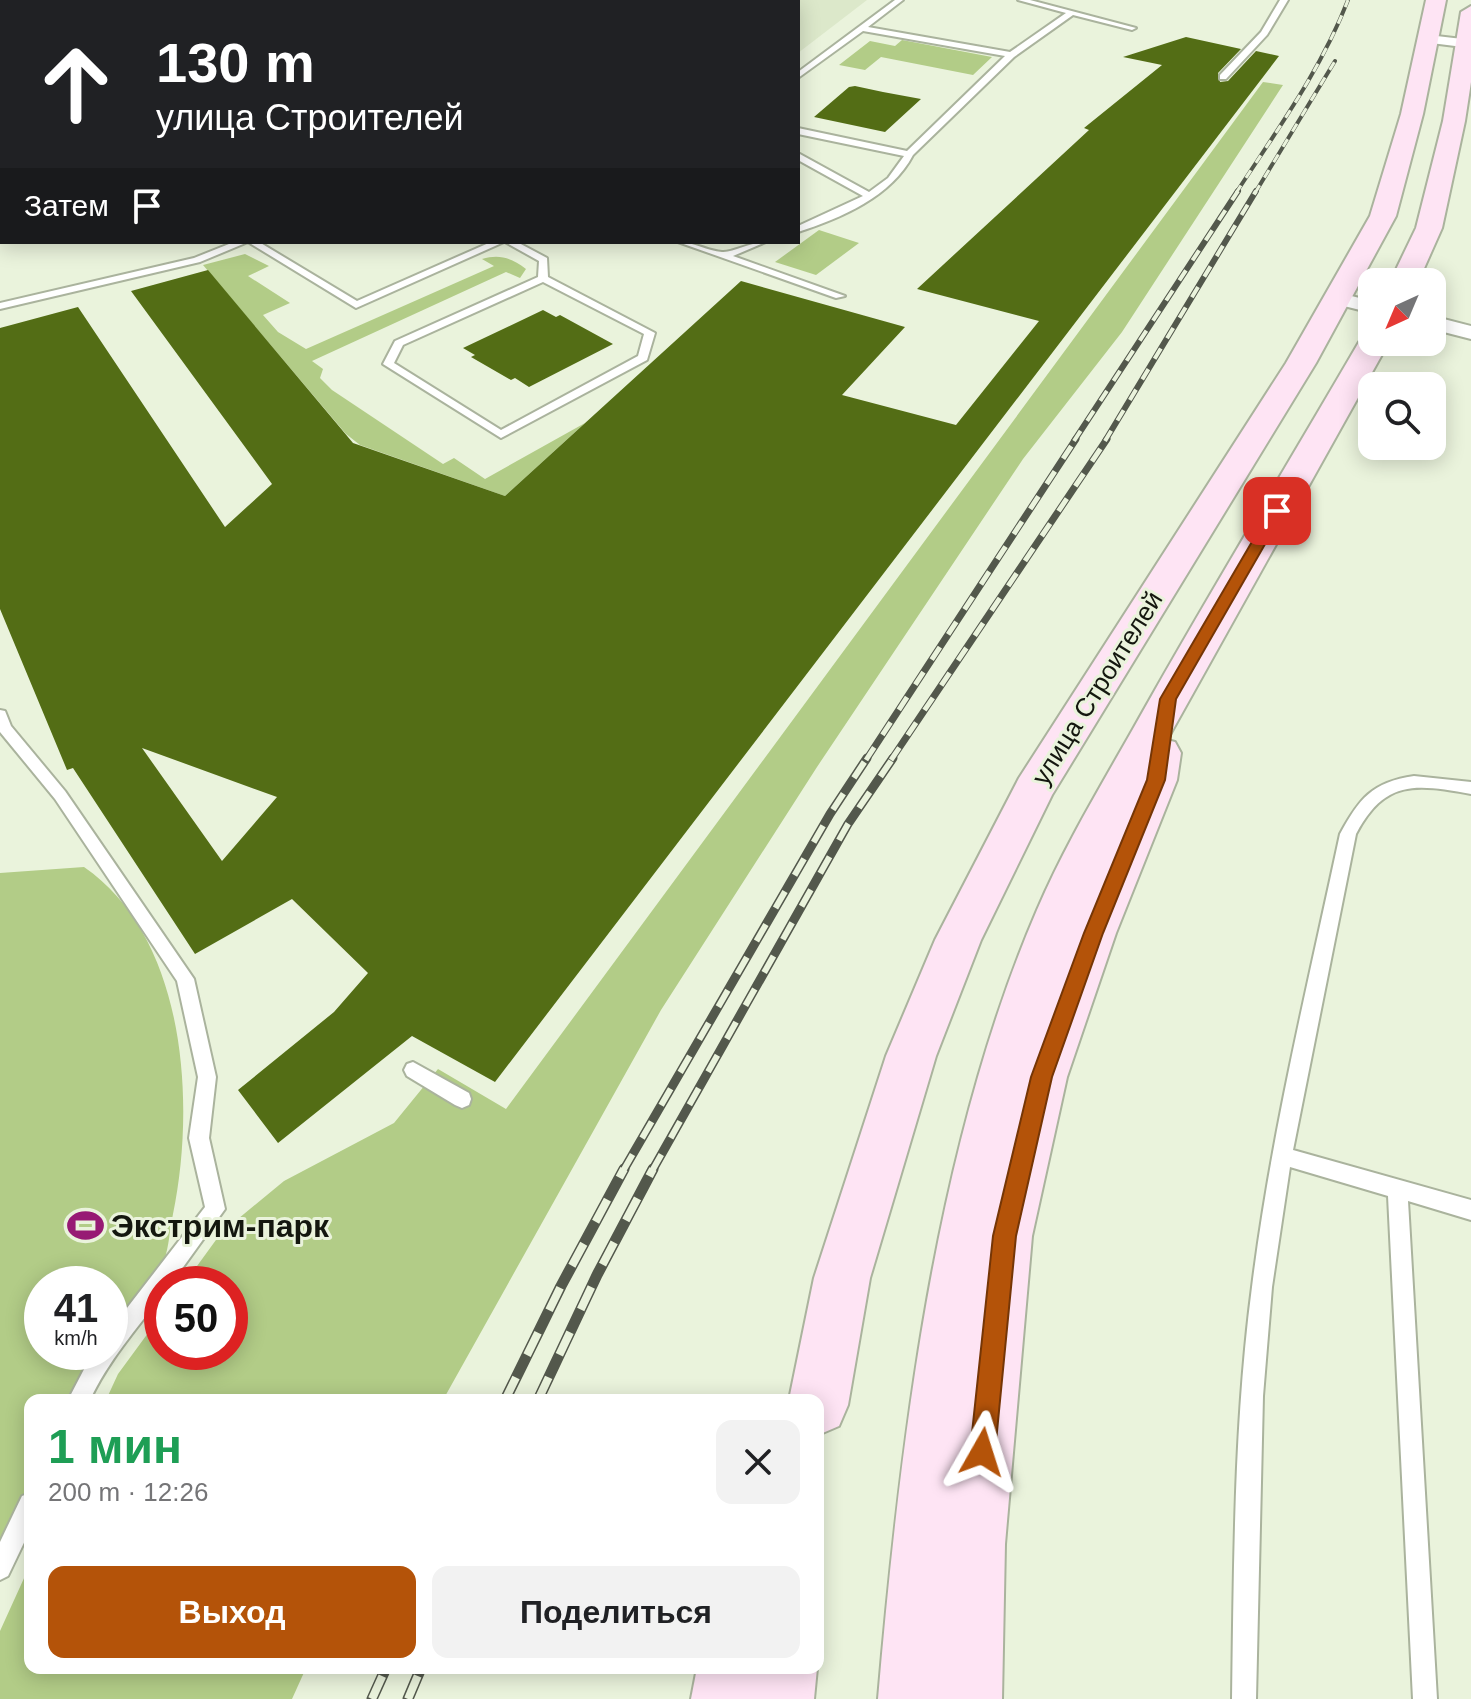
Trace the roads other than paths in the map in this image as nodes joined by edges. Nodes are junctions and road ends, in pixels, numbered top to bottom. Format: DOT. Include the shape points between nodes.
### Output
graph roads {
  1 [pos="899,0"];
  2 [pos="1022,0"];
  3 [pos="1284,0"];
  4 [pos="1436,0"];
  5 [pos="1471,12"];
  6 [pos="1071,13"];
  7 [pos="861,28"];
  8 [pos="1132,28"];
  9 [pos="1428,39"];
  10 [pos="1469,44"];
  11 [pos="1011,55"];
  12 [pos="800,74"];
  13 [pos="1223,77"];
  14 [pos="800,131"];
  15 [pos="909,154"];
  16 [pos="800,157"];
  17 [pos="869,196"];
  18 [pos="800,228"];
  19 [pos="237,244"];
  20 [pos="255,244"];
  21 [pos="494,244"];
  22 [pos="514,244"];
  23 [pos="689,244"];
  24 [pos="756,244"];
  25 [pos="723,256"];
  26 [pos="1410,268"];
  27 [pos="543,278"];
  28 [pos="840,296"];
  29 [pos="1355,303"];
  30 [pos="0,306"];
  31 [pos="1446,326"];
  32 [pos="1471,333"];
  33 [pos="1366,356"];
  34 [pos="1168,699"];
  35 [pos="0,715"];
  36 [pos="1471,788"];
  37 [pos="911,1056"];
  38 [pos="413,1070"];
  39 [pos="462,1099"];
  40 [pos="1282,1156"];
  41 [pos="1397,1189"];
  42 [pos="1471,1210"];
  43 [pos="128,1323"];
  44 [pos="93,1370"];
  45 [pos="82,1394"];
  46 [pos="802,1394"];
  47 [pos="820,1394"];
  48 [pos="24,1517"];
  49 [pos="0,1568"];
  50 [pos="730,1674"];
  51 [pos="782,1674"];
  52 [pos="725,1699"];
  53 [pos="780,1699"];
  54 [pos="912,1699"];
  55 [pos="968,1699"];
  56 [pos="1244,1699"];
  57 [pos="1425,1699"];
  1 -- 7 [label="lane"];
  2 -- 6 [label="lane"];
  3 -- 13 [label="lane" via="1264,33"];
  4 -- 9 [label="main road, улица Строителей"];
  5 -- 10 [label="main road"];
  6 -- 8 [label="lane"];
  6 -- 11 [label="lane"];
  7 -- 11 [label="lane"];
  7 -- 12 [label="lane"];
  9 -- 10 [label="street"];
  9 -- 29 [label="main road, улица Строителей" via="1412,114"];
  10 -- 26 [label="main road" via="1429,228"];
  11 -- 15 [label="lane"];
  14 -- 15 [label="lane"];
  15 -- 17 [label="lane" via="906,164"];
  16 -- 17 [label="lane"];
  17 -- 18 [label="lane" via="850,210"];
  19 -- 30 [label="lane" via="184,263"];
  20 -- 21 [label="lane" via="356,305"];
  22 -- 27 [label="lane" via="544,260"];
  23 -- 25 [label="lane"];
  24 -- 25 [label="lane"];
  25 -- 28 [label="lane"];
  27 -- 27 [label="lane" via="650,333 643,358 501,435 388,364 399,343"];
  29 -- 37 [label="main road, улица Строителей" via="1034,789 958,940"];
  31 -- 32 [label="street"];
  33 -- 34 [label="main road"];
  34 -- 54 [label="main road" via="1086,851 1004,1070 968,1230 948,1364 921,1564"];
  34 -- 55 [label="main road" via="1156,780 1042,1077 1004,1236 973,1544"];
  35 -- 43 [label="lane" via="185,979 207,1077 199,1138 215,1209"];
  36 -- 40 [label="lane" via="1414,780 1393,783 1356,816"];
  37 -- 46 [label="main road" via="828,1293"];
  37 -- 47 [label="main road, улица Строителей" via="842,1278"];
  38 -- 39 [label="lane"];
  40 -- 41 [label="lane"];
  40 -- 56 [label="lane" via="1255,1351"];
  41 -- 42 [label="lane"];
  41 -- 57 [label="lane"];
  44 -- 45 [label="lane"];
  48 -- 49 [label="lane"];
  50 -- 52 [label="main road"];
  51 -- 53 [label="main road"];
}
